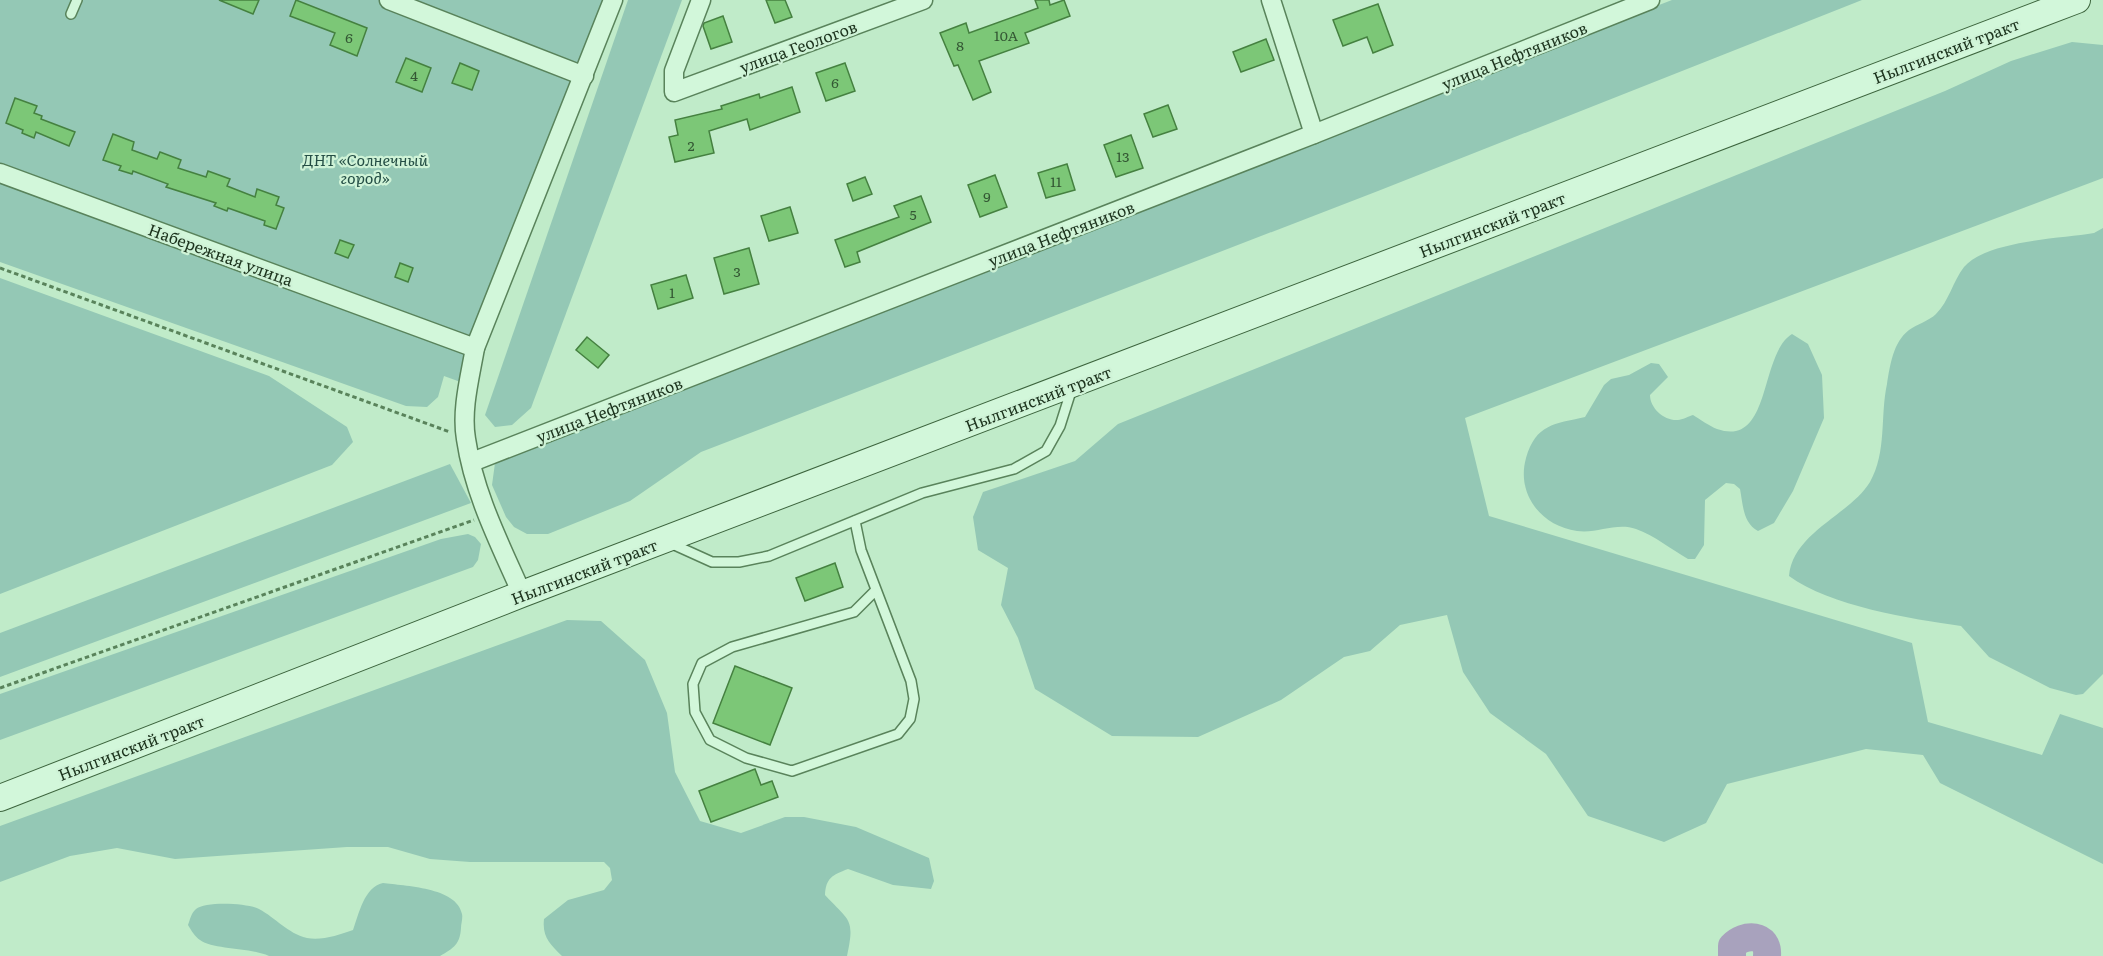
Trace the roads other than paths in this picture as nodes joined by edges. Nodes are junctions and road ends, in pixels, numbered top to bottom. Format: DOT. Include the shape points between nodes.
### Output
graph roads {
  1 [pos="76,0"];
  2 [pos="389,0"];
  3 [pos="613,0"];
  4 [pos="702,0"];
  5 [pos="923,0"];
  6 [pos="1271,0"];
  7 [pos="1650,0"];
  8 [pos="2077,0"];
  9 [pos="71,14"];
  10 [pos="584,76"];
  11 [pos="1314,134"];
  12 [pos="0,173"];
  13 [pos="475,348"];
  14 [pos="1073,384"];
  15 [pos="471,462"];
  16 [pos="855,521"];
  17 [pos="665,540"];
  18 [pos="876,590"];
  19 [pos="522,594"];
  20 [pos="0,798"];
  1 -- 9 [label="lane"];
  2 -- 10 [label="street"];
  3 -- 10 [label="street"];
  4 -- 5 [label="street, улица Геологов" via="674,71 674,92"];
  6 -- 11 [label="street"];
  7 -- 11 [label="street, улица Нефтяников"];
  8 -- 14 [label="main road, Нылгинский тракт"];
  10 -- 13 [label="street"];
  11 -- 15 [label="street, улица Нефтяников"];
  12 -- 13 [label="street, Набережная улица"];
  13 -- 15 [label="street" via="466,404 465,438"];
  14 -- 16 [label="lane" via="1060,426 1046,451 1014,469 922,493"];
  14 -- 17 [label="main road, Нылгинский тракт"];
  15 -- 19 [label="street" via="487,515"];
  16 -- 17 [label="lane" via="769,556 739,562 711,562"];
  16 -- 18 [label="lane"];
  17 -- 19 [label="main road, Нылгинский тракт"];
  18 -- 18 [label="lane" via="911,681 914,699 910,719 898,734 792,771 746,758 710,740 695,712 693,684 702,663 732,647 854,612"];
  19 -- 20 [label="main road, Нылгинский тракт"];
}
